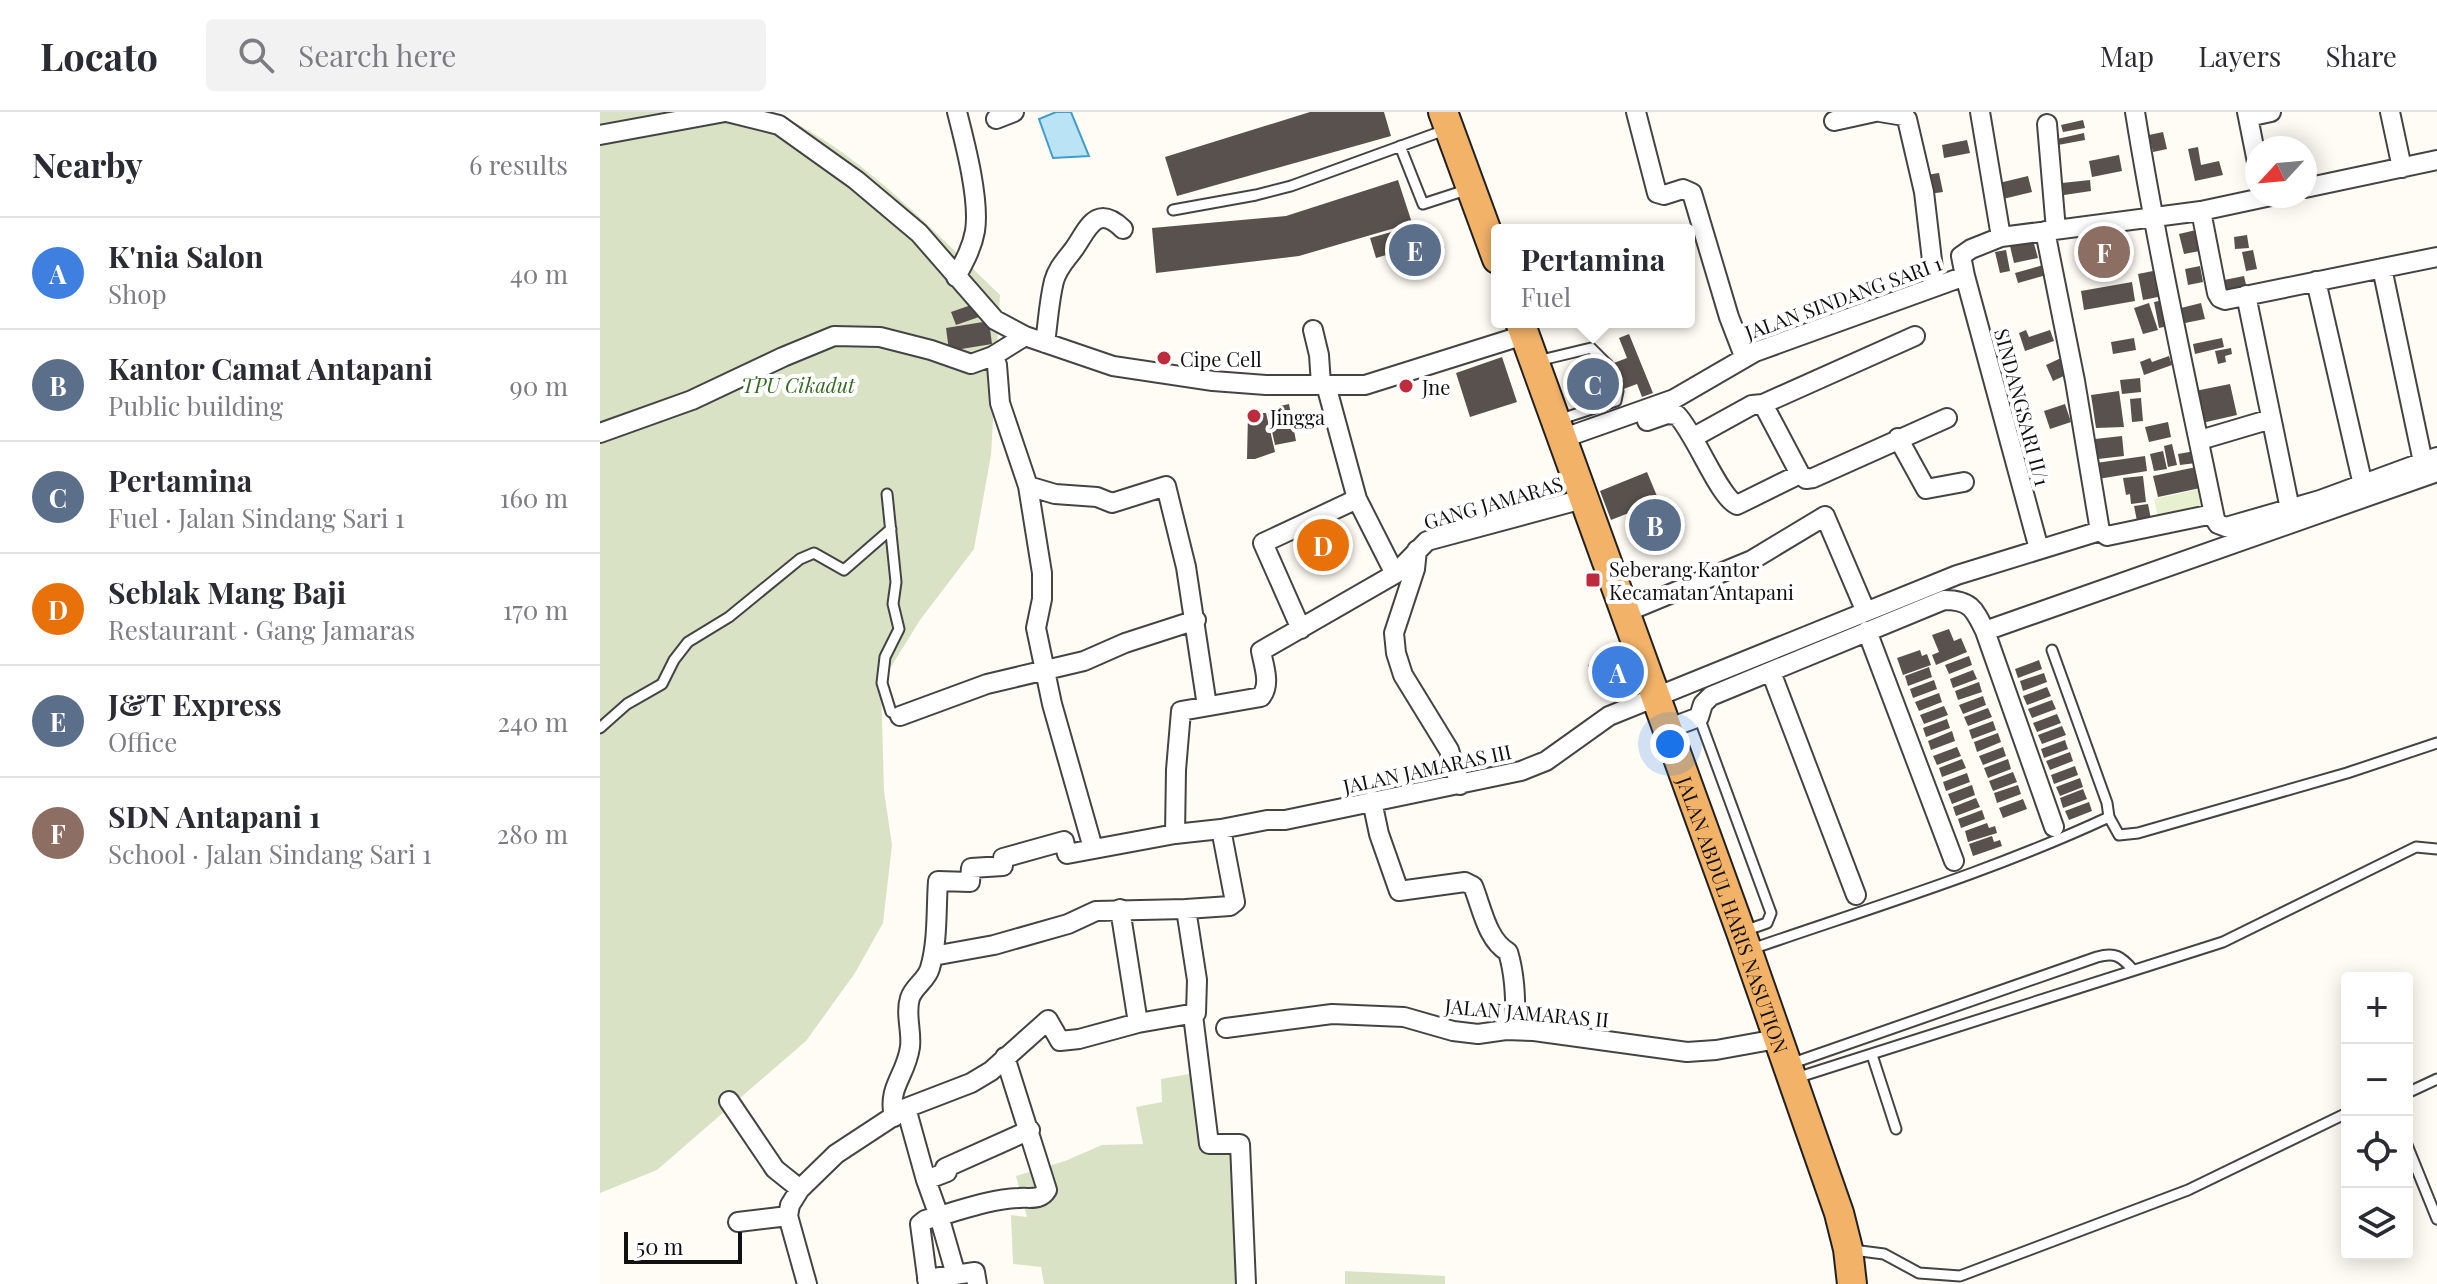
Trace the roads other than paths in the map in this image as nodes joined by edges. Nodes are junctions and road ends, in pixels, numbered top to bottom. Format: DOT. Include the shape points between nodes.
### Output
graph roads {
  1 [pos="726,112"];
  2 [pos="957,112"];
  3 [pos="1014,112"];
  4 [pos="1636,112"];
  5 [pos="1878,112"];
  6 [pos="1980,112"];
  7 [pos="2135,112"];
  8 [pos="2271,112"];
  9 [pos="2390,112"];
  10 [pos="2247,114"];
  11 [pos="996,119"];
  12 [pos="1446,120"];
  13 [pos="618,121"];
  14 [pos="1834,121"];
  15 [pos="2047,124"];
  16 [pos="600,135"];
  17 [pos="2252,136"];
  18 [pos="1400,146"];
  19 [pos="2437,160"];
  20 [pos="2402,168"];
  21 [pos="2317,186"];
  22 [pos="1471,189"];
  23 [pos="2245,201"];
  24 [pos="1173,210"];
  25 [pos="2201,211"];
  26 [pos="2152,218"];
  27 [pos="1123,229"];
  28 [pos="2051,231"];
  29 [pos="2001,237"];
  30 [pos="1491,243"];
  31 [pos="2437,257"];
  32 [pos="2382,268"];
  33 [pos="1965,276"];
  34 [pos="956,277"];
  35 [pos="2316,281"];
  36 [pos="1935,286"];
  37 [pos="2246,295"];
  38 [pos="1522,328"];
  39 [pos="1313,330"];
  40 [pos="1025,336"];
  41 [pos="1915,336"];
  42 [pos="1045,343"];
  43 [pos="993,356"];
  44 [pos="1744,356"];
  45 [pos="1534,362"];
  46 [pos="1608,365"];
  47 [pos="1324,385"];
  48 [pos="1618,391"];
  49 [pos="1763,404"];
  50 [pos="1947,418"];
  51 [pos="2271,419"];
  52 [pos="600,433"];
  53 [pos="1561,437"];
  54 [pos="1694,437"];
  55 [pos="1898,438"];
  56 [pos="2200,440"];
  57 [pos="2432,464"];
  58 [pos="1800,474"];
  59 [pos="1964,482"];
  60 [pos="2363,485"];
  61 [pos="1028,486"];
  62 [pos="887,494"];
  63 [pos="1357,499"];
  64 [pos="1583,499"];
  65 [pos="2290,509"];
  66 [pos="2213,514"];
  67 [pos="891,529"];
  68 [pos="2100,531"];
  69 [pos="2039,549"];
  70 [pos="1417,550"];
  71 [pos="1395,574"];
  72 [pos="1624,613"];
  73 [pos="1196,620"];
  74 [pos="1866,622"];
  75 [pos="1301,629"];
  76 [pos="1985,631"];
  77 [pos="2052,650"];
  78 [pos="1046,669"];
  79 [pos="1771,672"];
  80 [pos="1656,699"];
  81 [pos="1207,706"];
  82 [pos="900,716"];
  83 [pos="1699,717"];
  84 [pos="600,728"];
  85 [pos="1667,729"];
  86 [pos="2437,743"];
  87 [pos="1460,785"];
  88 [pos="1372,801"];
  89 [pos="2109,817"];
  90 [pos="2054,827"];
  91 [pos="1221,829"];
  92 [pos="1175,834"];
  93 [pos="1093,848"];
  94 [pos="2437,849"];
  95 [pos="1954,861"];
  96 [pos="1856,895"];
  97 [pos="1120,909"];
  98 [pos="1186,909"];
  99 [pos="1744,942"];
  100 [pos="933,956"];
  101 [pos="2133,970"];
  102 [pos="1193,1015"];
  103 [pos="1138,1023"];
  104 [pos="1226,1028"];
  105 [pos="1516,1030"];
  106 [pos="1777,1039"];
  107 [pos="1872,1055"];
  108 [pos="1005,1057"];
  109 [pos="1789,1072"];
  110 [pos="2437,1079"];
  111 [pos="2413,1090"];
  112 [pos="729,1101"];
  113 [pos="900,1112"];
  114 [pos="2341,1116"];
  115 [pos="1896,1129"];
  116 [pos="1030,1130"];
  117 [pos="2413,1160"];
  118 [pos="926,1180"];
  119 [pos="800,1189"];
  120 [pos="788,1216"];
  121 [pos="939,1216"];
  122 [pos="2437,1219"];
  123 [pos="738,1222"];
  124 [pos="1848,1249"];
  125 [pos="956,1275"];
  126 [pos="928,1282"];
  127 [pos="807,1284"];
  128 [pos="977,1284"];
  129 [pos="1246,1284"];
  130 [pos="1852,1284"];
  1 -- 13 [label="street"];
  1 -- 34 [label="street" via="779,125 856,180 919,233"];
  2 -- 34 [label="street" via="976,229"];
  3 -- 11 [label="street"];
  4 -- 44 [label="street" via="1657,193 1692,193"];
  5 -- 14 [label="street"];
  5 -- 36 [label="street" via="1907,119 1924,192"];
  6 -- 29 [label="street"];
  7 -- 26 [label="street"];
  8 -- 10 [label="street"];
  9 -- 20 [label="street"];
  10 -- 17 [label="street"];
  12 -- 18 [label="lane"];
  12 -- 22 [label="highway"];
  13 -- 16 [label="street"];
  15 -- 28 [label="street"];
  18 -- 22 [label="lane" via="1423,204"];
  18 -- 24 [label="lane" via="1291,186"];
  19 -- 20 [label="street"];
  20 -- 21 [label="street"];
  22 -- 30 [label="highway"];
  23 -- 25 [label="street, JALAN SINDANG SARI 1"];
  25 -- 26 [label="street, JALAN SINDANG SARI 1"];
  25 -- 37 [label="street" via="2217,293 2225,300"];
  26 -- 28 [label="street, JALAN SINDANG SARI 1"];
  26 -- 56 [label="street"];
  27 -- 42 [label="street" via="1115,221 1091,222 1059,267"];
  28 -- 29 [label="street, JALAN SINDANG SARI 1"];
  28 -- 68 [label="street"];
  29 -- 33 [label="street, JALAN SINDANG SARI 1" via="1961,256"];
  31 -- 32 [label="street"];
  32 -- 35 [label="street"];
  32 -- 57 [label="street"];
  33 -- 36 [label="street, JALAN SINDANG SARI 1"];
  33 -- 69 [label="street, SINDANGSARI II/1"];
  34 -- 40 [label="street" via="995,320"];
  35 -- 37 [label="street"];
  35 -- 60 [label="street"];
  36 -- 44 [label="street, JALAN SINDANG SARI 1"];
  37 -- 51 [label="street"];
  38 -- 45 [label="highway, JALAN ABDUL HARIS NASUTION"];
  38 -- 47 [label="street" via="1365,385"];
  39 -- 47 [label="street"];
  40 -- 42 [label="street"];
  40 -- 43 [label="street"];
  41 -- 49 [label="street"];
  42 -- 47 [label="street" via="1113,366 1157,374"];
  43 -- 52 [label="street" via="971,364 880,337 834,336 692,400"];
  43 -- 61 [label="street" via="1000,403"];
  44 -- 53 [label="street, JALAN SINDANG SARI 1" via="1674,399"];
  45 -- 46 [label="lane" via="1591,348"];
  45 -- 53 [label="highway, JALAN ABDUL HARIS NASUTION"];
  47 -- 63 [label="street"];
  48 -- 53 [label="lane" via="1616,401"];
  49 -- 54 [label="street"];
  49 -- 58 [label="street"];
  50 -- 55 [label="street"];
  51 -- 56 [label="street"];
  51 -- 65 [label="street"];
  53 -- 54 [label="street" via="1667,414 1677,415"];
  53 -- 64 [label="highway, JALAN ABDUL HARIS NASUTION"];
  54 -- 58 [label="street" via="1732,504"];
  55 -- 58 [label="street" via="1813,478"];
  55 -- 59 [label="street" via="1926,489"];
  56 -- 66 [label="street"];
  57 -- 60 [label="street"];
  57 -- 76 [label="street"];
  60 -- 65 [label="street"];
  61 -- 73 [label="street" via="1112,503 1166,486"];
  61 -- 78 [label="street" via="1042,573 1036,628"];
  62 -- 67 [label="lane"];
  63 -- 71 [label="street"];
  63 -- 75 [label="street" via="1263,543"];
  64 -- 70 [label="street, GANG JAMARAS" via="1427,541"];
  64 -- 72 [label="highway, JALAN ABDUL HARIS NASUTION"];
  65 -- 66 [label="street" via="2226,527"];
  66 -- 68 [label="street" via="2107,536"];
  67 -- 82 [label="lane" via="899,629 885,657 882,683 891,712"];
  67 -- 84 [label="lane" via="844,570 814,553 800,559 729,617 688,642 662,684"];
  68 -- 69 [label="street"];
  69 -- 74 [label="street" via="1957,575"];
  70 -- 71 [label="street, GANG JAMARAS"];
  70 -- 87 [label="street, GANG JAMARAS" via="1394,633 1396,653 1403,675 1449,750"];
  71 -- 75 [label="street, GANG JAMARAS"];
  72 -- 74 [label="street" via="1752,560 1825,516"];
  72 -- 80 [label="highway, JALAN ABDUL HARIS NASUTION"];
  73 -- 78 [label="street" via="1084,661"];
  73 -- 81 [label="street"];
  74 -- 76 [label="street" via="1961,600 1976,612"];
  74 -- 79 [label="street"];
  74 -- 80 [label="street, JALAN JAMARAS III"];
  74 -- 95 [label="street"];
  75 -- 81 [label="street, GANG JAMARAS" via="1261,651 1266,687 1261,697"];
  76 -- 90 [label="street"];
  77 -- 89 [label="lane"];
  78 -- 82 [label="street"];
  78 -- 93 [label="street"];
  79 -- 83 [label="street" via="1711,696"];
  79 -- 96 [label="street"];
  80 -- 85 [label="highway, JALAN ABDUL HARIS NASUTION"];
  80 -- 87 [label="street, JALAN JAMARAS III" via="1604,719 1546,761"];
  81 -- 92 [label="street, GANG JAMARAS" via="1187,708 1180,715"];
  83 -- 85 [label="street"];
  83 -- 99 [label="lane" via="1771,913"];
  85 -- 99 [label="highway, JALAN ABDUL HARIS NASUTION"];
  86 -- 89 [label="lane" via="2138,833 2119,835"];
  87 -- 88 [label="street, JALAN JAMARAS III"];
  88 -- 91 [label="street, JALAN JAMARAS III"];
  88 -- 105 [label="street" via="1399,891 1465,882 1473,886 1493,938 1508,952"];
  89 -- 99 [label="lane" via="1977,871"];
  91 -- 92 [label="street"];
  91 -- 98 [label="street" via="1235,902"];
  92 -- 93 [label="street"];
  93 -- 100 [label="street" via="1067,854 1064,841 1003,858 1003,866 971,868 970,882 938,881"];
  94 -- 101 [label="lane" via="2416,847 2223,942"];
  97 -- 98 [label="street"];
  97 -- 100 [label="street" via="1096,911 994,945"];
  97 -- 103 [label="street"];
  98 -- 102 [label="street" via="1197,980"];
  99 -- 106 [label="highway, JALAN ABDUL HARIS NASUTION"];
  100 -- 113 [label="street" via="930,970 911,995 910,1046 890,1102"];
  101 -- 107 [label="lane"];
  101 -- 109 [label="lane" via="2116,954 2097,957"];
  102 -- 103 [label="street"];
  102 -- 129 [label="street" via="1209,1144 1240,1144"];
  103 -- 108 [label="street" via="1060,1041 1048,1020"];
  104 -- 105 [label="street, JALAN JAMARAS II" via="1332,1014 1404,1017 1478,1034"];
  105 -- 106 [label="street, JALAN JAMARAS II" via="1687,1052"];
  106 -- 109 [label="highway, JALAN ABDUL HARIS NASUTION"];
  107 -- 109 [label="lane"];
  107 -- 115 [label="lane"];
  108 -- 113 [label="street" via="971,1083"];
  108 -- 116 [label="street"];
  109 -- 124 [label="highway, JALAN ABDUL HARIS NASUTION"];
  110 -- 111 [label="lane"];
  112 -- 119 [label="street" via="775,1169"];
  113 -- 118 [label="street"];
  113 -- 119 [label="street" via="836,1154"];
  114 -- 124 [label="lane" via="2188,1190 1960,1276 1919,1273 1884,1254"];
  116 -- 118 [label="street"];
  116 -- 121 [label="street" via="1044,1195"];
  117 -- 122 [label="lane"];
  118 -- 121 [label="street"];
  119 -- 120 [label="street"];
  120 -- 123 [label="street"];
  120 -- 127 [label="street"];
  121 -- 125 [label="street"];
  121 -- 126 [label="street" via="920,1224"];
  124 -- 130 [label="highway, JALAN ABDUL HARIS NASUTION"];
  125 -- 126 [label="street"];
  125 -- 128 [label="street" via="975,1272"];
}
